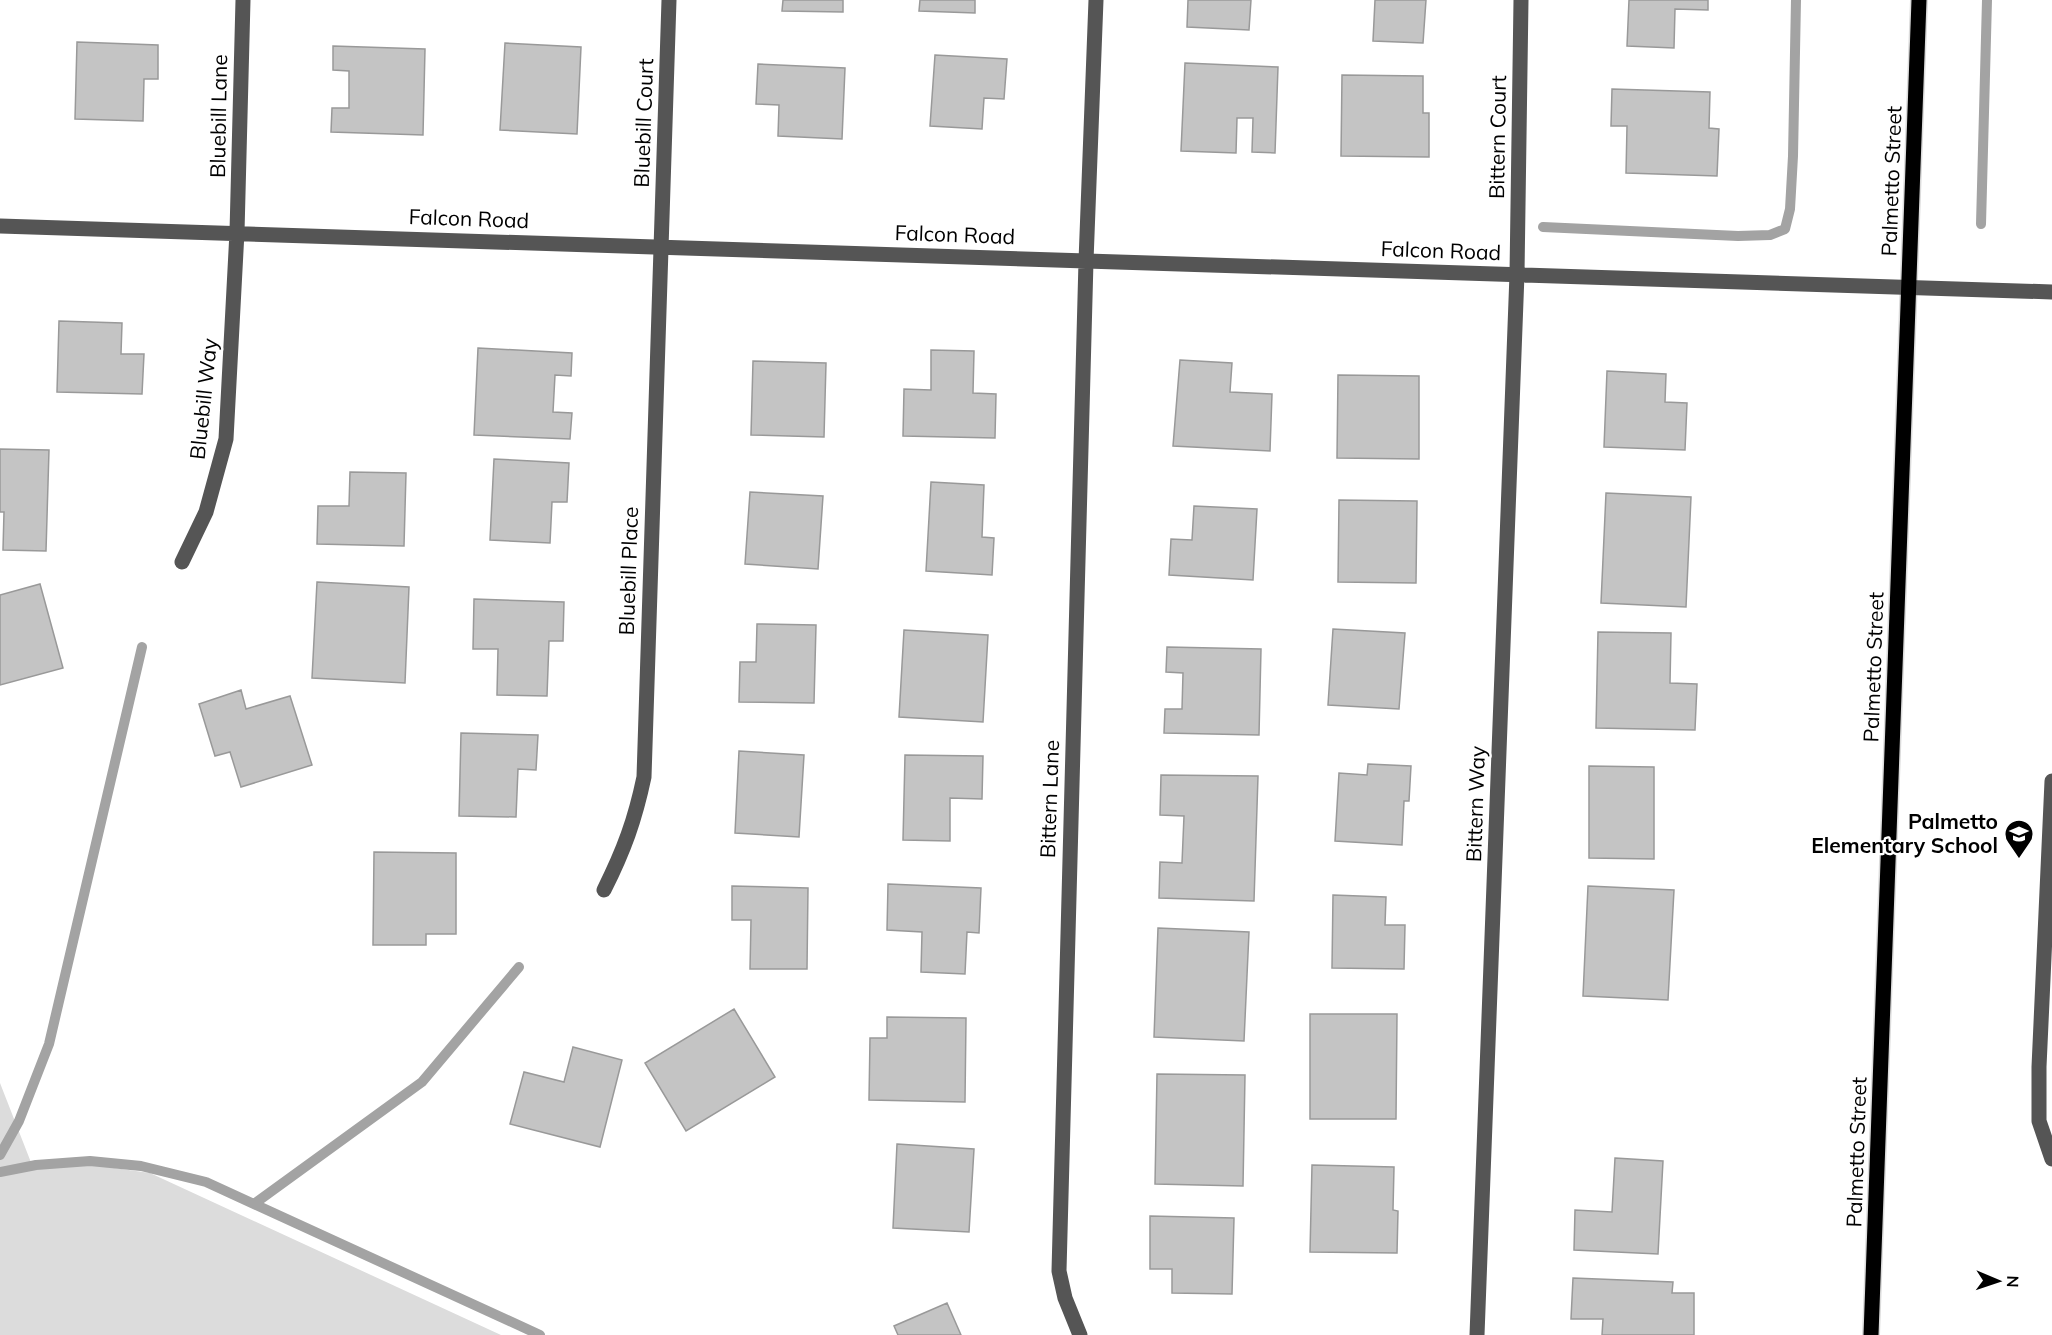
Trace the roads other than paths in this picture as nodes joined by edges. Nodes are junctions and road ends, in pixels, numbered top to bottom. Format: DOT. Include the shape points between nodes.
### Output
graph roads {
  1 [pos="243,0"];
  2 [pos="669,0"];
  3 [pos="1096,0"];
  4 [pos="1521,0"];
  5 [pos="1919,0"];
  6 [pos="0,226"];
  7 [pos="237,232"];
  8 [pos="662,247"];
  9 [pos="1086,261"];
  10 [pos="1517,274"];
  11 [pos="1909,288"];
  12 [pos="2052,292"];
  13 [pos="182,562"];
  14 [pos="2052,781"];
  15 [pos="604,890"];
  16 [pos="2052,1159"];
  17 [pos="1080,1335"];
  18 [pos="1477,1335"];
  19 [pos="1871,1335"];
  1 -- 7 [label="street, Bluebill Lane"];
  2 -- 8 [label="street, Bluebill Court"];
  3 -- 9 [label="street"];
  4 -- 10 [label="street, Bittern Court"];
  5 -- 11 [label="main road, Palmetto Street"];
  6 -- 7 [label="street, Falcon Road"];
  7 -- 8 [label="street, Falcon Road"];
  7 -- 13 [label="street, Bluebill Way" via="226,439 206,512"];
  8 -- 9 [label="street, Falcon Road"];
  8 -- 15 [label="street, Bluebill Place" via="644,777 636,816"];
  9 -- 10 [label="street, Falcon Road"];
  9 -- 17 [label="street, Bittern Lane" via="1059,1271"];
  10 -- 11 [label="street, Falcon Road"];
  10 -- 18 [label="street, Bittern Way"];
  11 -- 12 [label="street, Falcon Road"];
  11 -- 19 [label="main road, Palmetto Street"];
  14 -- 16 [label="street" via="2039,1121"];
}
